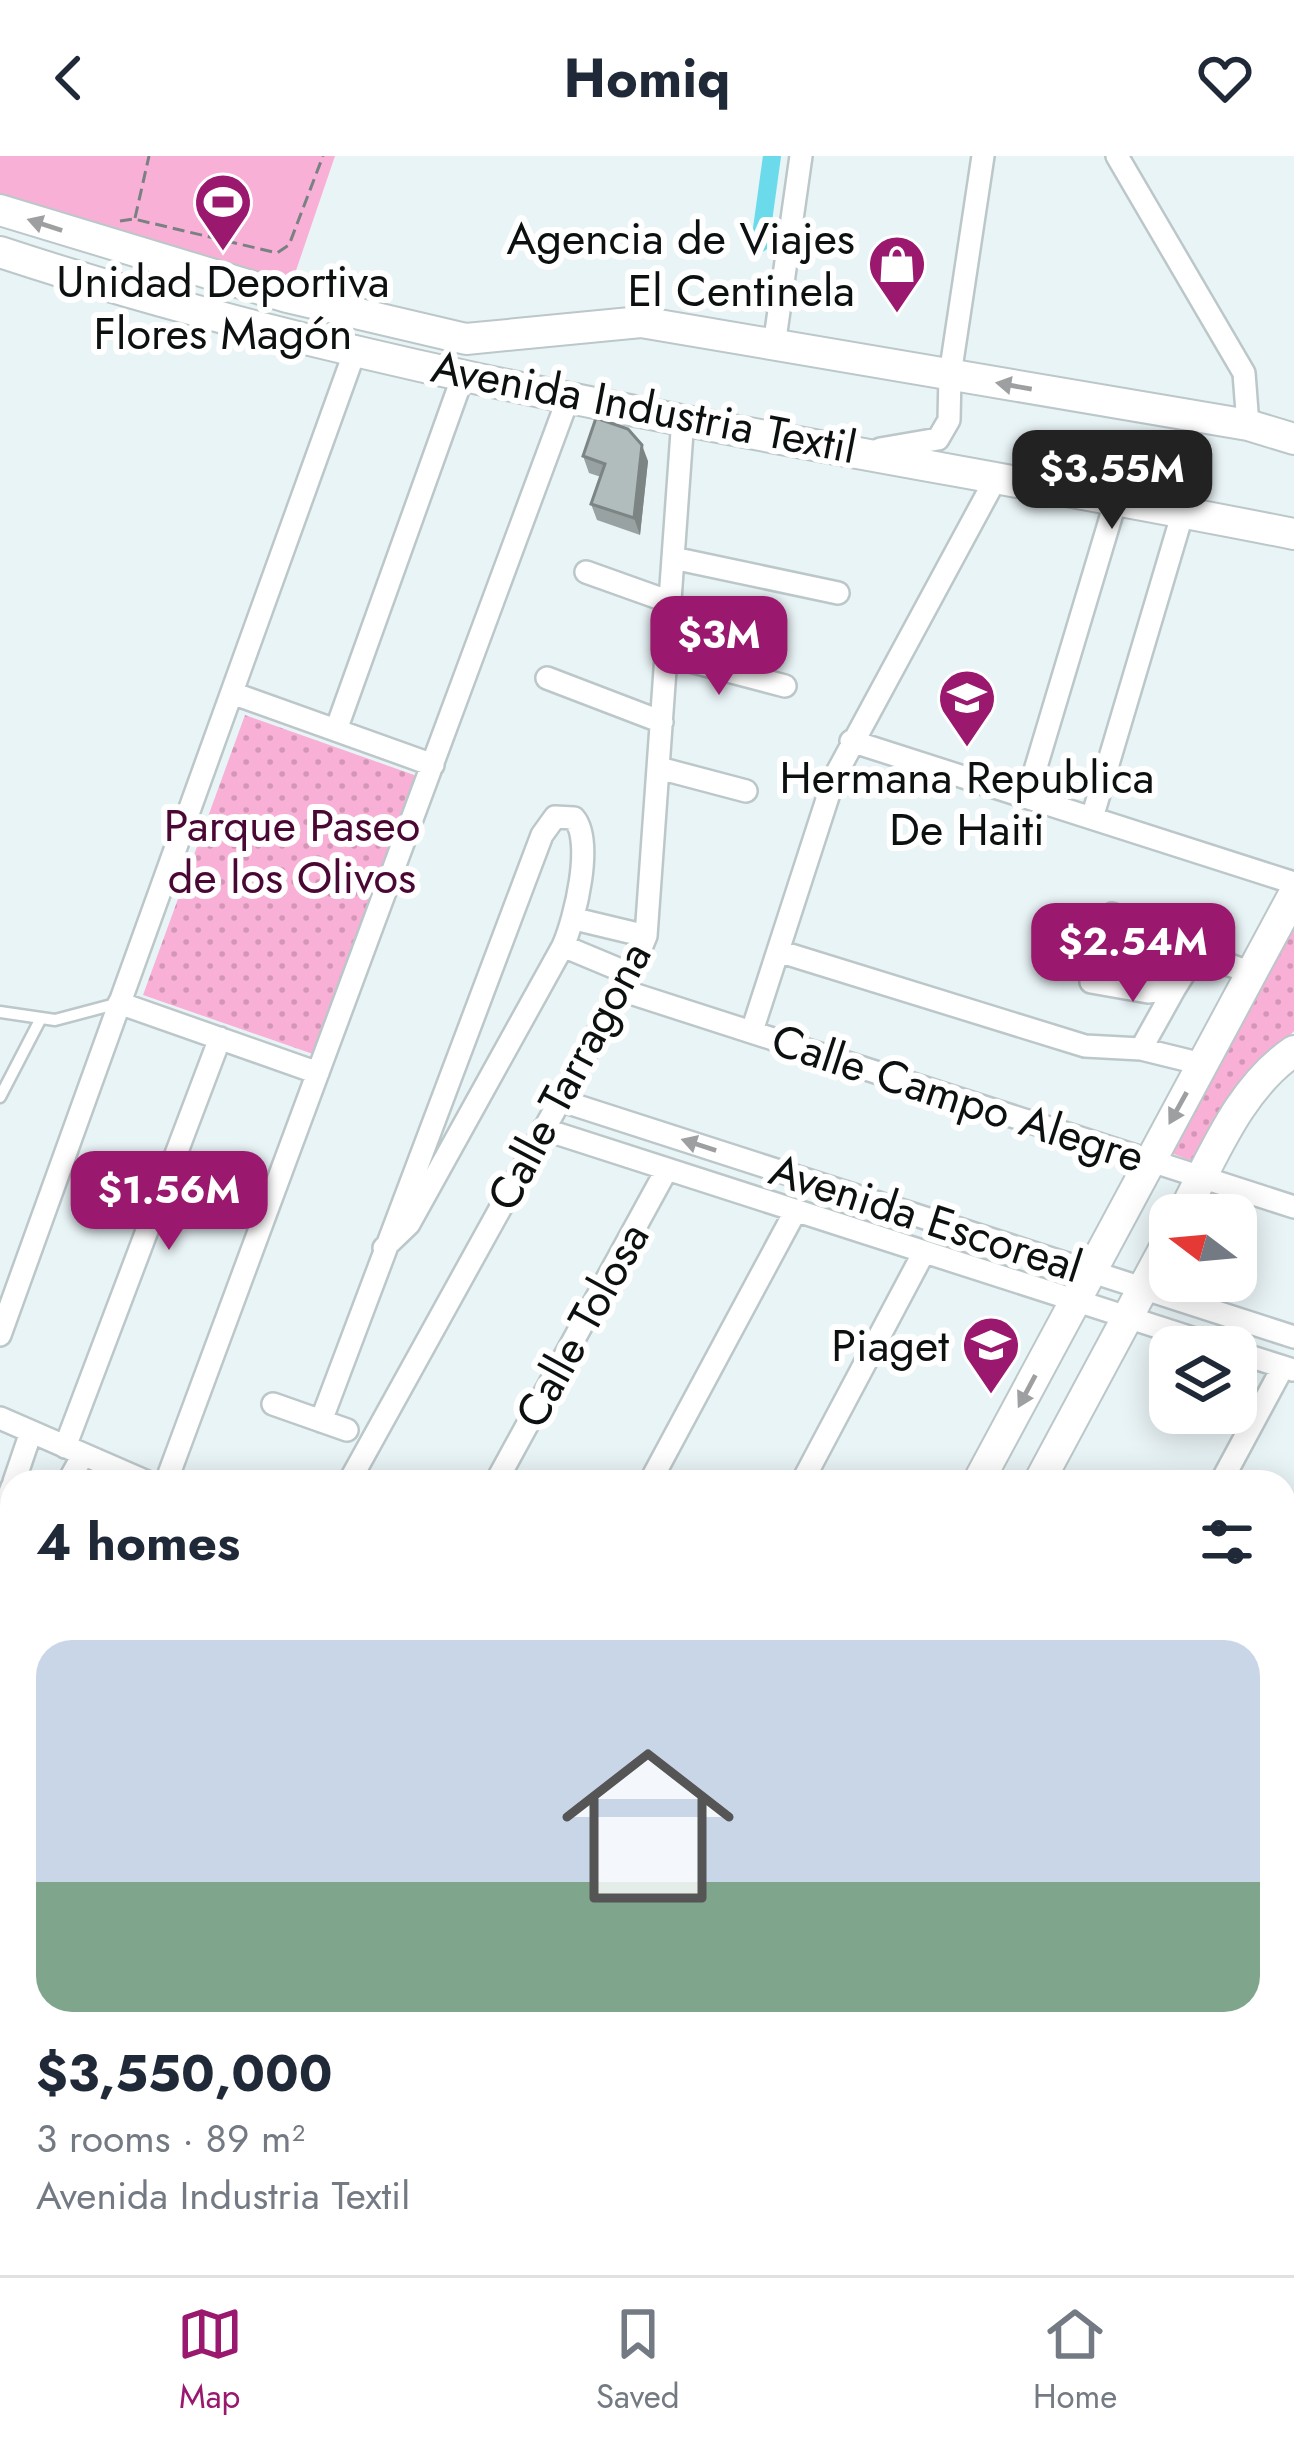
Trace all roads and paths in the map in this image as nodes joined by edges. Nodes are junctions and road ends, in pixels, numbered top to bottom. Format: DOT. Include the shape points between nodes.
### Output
graph roads {
  1 [pos="148,156"];
  2 [pos="323,156"];
  3 [pos="801,156"];
  4 [pos="983,156"];
  5 [pos="1117,156"];
  6 [pos="0,210"];
  7 [pos="134,219"];
  8 [pos="99,243"];
  9 [pos="0,252"];
  10 [pos="400,324"];
  11 [pos="774,346"];
  12 [pos="370,352"];
  13 [pos="464,373"];
  14 [pos="950,375"];
  15 [pos="569,396"];
  16 [pos="682,418"];
  17 [pos="1248,425"];
  18 [pos="1294,439"];
  19 [pos="865,450"];
  20 [pos="995,478"];
  21 [pos="1116,500"];
  22 [pos="1184,512"];
  23 [pos="1294,533"];
  24 [pos="673,558"];
  25 [pos="586,572"];
  26 [pos="838,593"];
  27 [pos="670,602"];
  28 [pos="667,655"];
  29 [pos="547,678"];
  30 [pos="785,686"];
  31 [pos="232,692"];
  32 [pos="662,722"];
  33 [pos="336,730"];
  34 [pos="850,741"];
  35 [pos="433,765"];
  36 [pos="659,768"];
  37 [pos="746,791"];
  38 [pos="1027,797"];
  39 [pos="1092,818"];
  40 [pos="1294,883"];
  41 [pos="1294,894"];
  42 [pos="1112,914"];
  43 [pos="574,919"];
  44 [pos="646,937"];
  45 [pos="562,946"];
  46 [pos="778,951"];
  47 [pos="1196,956"];
  48 [pos="1250,972"];
  49 [pos="626,982"];
  50 [pos="1091,982"];
  51 [pos="1175,988"];
  52 [pos="119,1003"];
  53 [pos="0,1012"];
  54 [pos="40,1020"];
  55 [pos="752,1031"];
  56 [pos="220,1039"];
  57 [pos="1141,1049"];
  58 [pos="1294,1051"];
  59 [pos="1202,1064"];
  60 [pos="318,1073"];
  61 [pos="0,1097"];
  62 [pos="559,1100"];
  63 [pos="543,1129"];
  64 [pos="428,1133"];
  65 [pos="453,1145"];
  66 [pos="1149,1161"];
  67 [pos="667,1169"];
  68 [pos="1202,1178"];
  69 [pos="1193,1194"];
  70 [pos="1294,1207"];
  71 [pos="796,1210"];
  72 [pos="384,1248"];
  73 [pos="925,1252"];
  74 [pos="1090,1271"];
  75 [pos="1149,1278"];
  76 [pos="1144,1288"];
  77 [pos="1075,1300"];
  78 [pos="1128,1318"];
  79 [pos="1153,1326"];
  80 [pos="0,1335"];
  81 [pos="1294,1337"];
  82 [pos="1257,1359"];
  83 [pos="1288,1369"];
  84 [pos="274,1404"];
  85 [pos="0,1418"];
  86 [pos="321,1421"];
  87 [pos="347,1430"];
  88 [pos="32,1432"];
  89 [pos="74,1451"];
  90 [pos="18,1470"];
  91 [pos="70,1470"];
  92 [pos="119,1470"];
  93 [pos="170,1470"];
  94 [pos="356,1470"];
  95 [pos="503,1470"];
  96 [pos="656,1470"];
  97 [pos="808,1470"];
  98 [pos="984,1470"];
  99 [pos="1046,1470"];
  100 [pos="1228,1470"];
  1 -- 7 [label="path"];
  2 -- 7 [label="path" via="278,254"];
  3 -- 11 [label="street"];
  4 -- 14 [label="street"];
  5 -- 17 [label="street" via="1244,374"];
  8 -- 6 [label="street, Avenida Industria Textil, one-way"];
  7 -- 8 [label="path" via="110,226"];
  8 -- 10 [label="street, Avenida Industria Textil"];
  9 -- 12 [label="street, Avenida Industria Textil"];
  10 -- 11 [label="street, Avenida Industria Textil" via="484,339 641,322"];
  10 -- 12 [label="street"];
  11 -- 14 [label="street, Avenida Industria Textil"];
  12 -- 13 [label="street, Avenida Industria Textil"];
  12 -- 31 [label="street"];
  13 -- 15 [label="street, Avenida Industria Textil"];
  13 -- 33 [label="street"];
  17 -- 14 [label="street, Avenida Industria Textil, one-way"];
  14 -- 19 [label="street" via="949,419 938,439"];
  15 -- 16 [label="street, Avenida Industria Textil"];
  15 -- 35 [label="street"];
  16 -- 19 [label="street, Avenida Industria Textil"];
  16 -- 24 [label="street, Calle Tarragona"];
  17 -- 18 [label="street, Avenida Industria Textil"];
  19 -- 20 [label="street, Avenida Industria Textil"];
  20 -- 21 [label="street, Avenida Industria Textil"];
  20 -- 34 [label="street"];
  21 -- 22 [label="street, Avenida Industria Textil"];
  21 -- 38 [label="street"];
  22 -- 23 [label="street, Avenida Industria Textil"];
  22 -- 39 [label="street"];
  24 -- 26 [label="street"];
  24 -- 27 [label="street, Calle Tarragona"];
  25 -- 27 [label="street"];
  27 -- 28 [label="street, Calle Tarragona"];
  28 -- 30 [label="street"];
  28 -- 32 [label="street, Calle Tarragona"];
  29 -- 32 [label="street"];
  31 -- 33 [label="street"];
  31 -- 52 [label="street"];
  32 -- 36 [label="street, Calle Tarragona"];
  33 -- 35 [label="street"];
  34 -- 38 [label="street"];
  34 -- 46 [label="street"];
  35 -- 60 [label="street"];
  36 -- 37 [label="street"];
  36 -- 44 [label="street, Calle Tarragona"];
  38 -- 39 [label="street"];
  39 -- 40 [label="street"];
  41 -- 48 [label="street"];
  42 -- 47 [label="street"];
  43 -- 44 [label="street"];
  43 -- 45 [label="street"];
  43 -- 64 [label="street" via="583,835 579,823 561,815 542,835"];
  44 -- 49 [label="street, Calle Tarragona"];
  45 -- 49 [label="street, Calle Campo Alegre"];
  45 -- 65 [label="street"];
  46 -- 55 [label="street"];
  46 -- 57 [label="street" via="1085,1046"];
  47 -- 48 [label="street"];
  47 -- 51 [label="street"];
  48 -- 59 [label="street"];
  49 -- 55 [label="street, Calle Campo Alegre"];
  49 -- 62 [label="street, Calle Tarragona"];
  50 -- 51 [label="street"];
  51 -- 57 [label="street"];
  52 -- 54 [label="lane"];
  52 -- 56 [label="street"];
  52 -- 80 [label="street"];
  53 -- 54 [label="lane"];
  54 -- 61 [label="lane"];
  55 -- 66 [label="street, Calle Campo Alegre"];
  56 -- 60 [label="street"];
  56 -- 89 [label="street"];
  57 -- 59 [label="street"];
  58 -- 68 [label="street" via="1251,1089"];
  59 -- 66 [label="street, one-way"];
  60 -- 93 [label="street"];
  62 -- 63 [label="street, Calle Tarragona"];
  74 -- 62 [label="street, Avenida Escoreal, one-way"];
  63 -- 67 [label="street, Avenida Escoreal"];
  63 -- 94 [label="street, Calle Tarragona"];
  64 -- 65 [label="street"];
  64 -- 72 [label="street"];
  65 -- 72 [label="street" via="410,1224"];
  66 -- 68 [label="street, Calle Campo Alegre"];
  66 -- 74 [label="street"];
  67 -- 71 [label="street, Avenida Escoreal"];
  67 -- 95 [label="street, Calle Tolosa"];
  68 -- 69 [label="street"];
  68 -- 70 [label="street, Calle Campo Alegre"];
  71 -- 73 [label="street, Avenida Escoreal"];
  71 -- 96 [label="street"];
  72 -- 86 [label="street"];
  73 -- 77 [label="street, Avenida Escoreal"];
  73 -- 97 [label="street"];
  74 -- 76 [label="street, Avenida Escoreal"];
  74 -- 77 [label="street"];
  75 -- 76 [label="street"];
  76 -- 78 [label="street"];
  76 -- 81 [label="street, Avenida Escoreal"];
  77 -- 78 [label="street, Avenida Escoreal"];
  77 -- 98 [label="street, one-way"];
  78 -- 79 [label="street, Avenida Escoreal"];
  78 -- 99 [label="street"];
  82 -- 83 [label="street"];
  83 -- 100 [label="street"];
  84 -- 86 [label="street"];
  85 -- 88 [label="street"];
  86 -- 87 [label="street"];
  88 -- 89 [label="street"];
  88 -- 90 [label="street"];
  89 -- 91 [label="street"];
  89 -- 92 [label="street"];
}
